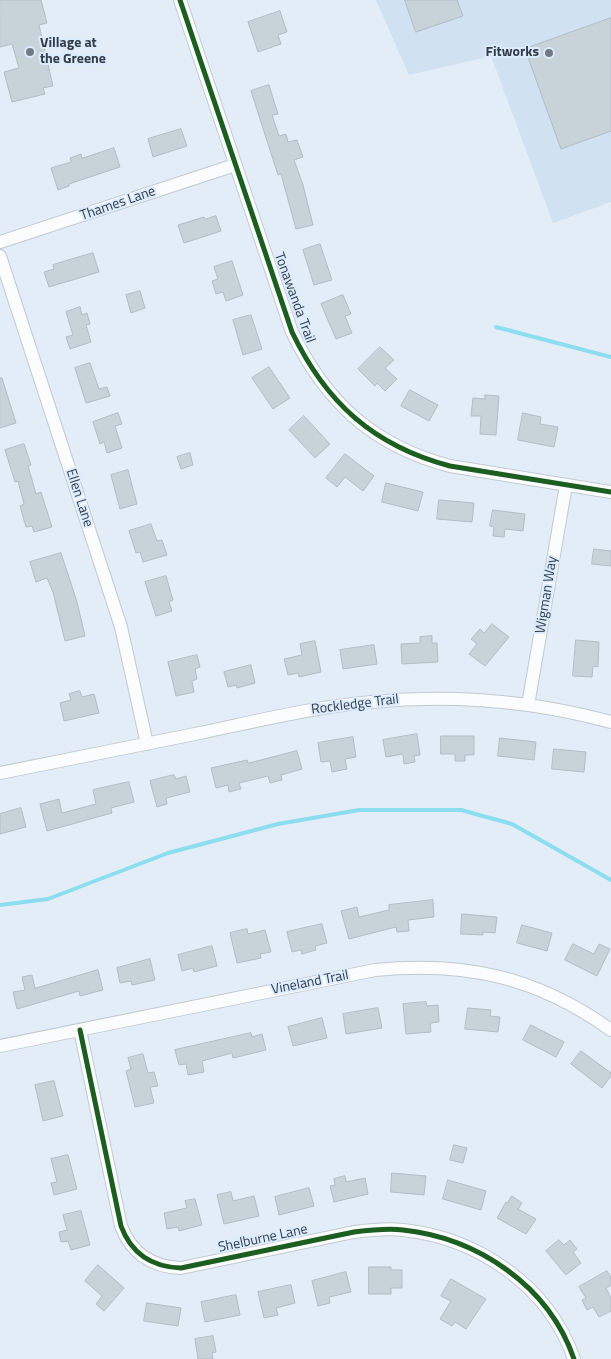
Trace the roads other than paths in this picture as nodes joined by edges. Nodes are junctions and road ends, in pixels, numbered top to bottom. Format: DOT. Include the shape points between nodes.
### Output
graph roads {
  1 [pos="180,0"];
  2 [pos="235,165"];
  3 [pos="0,242"];
  4 [pos="0,256"];
  5 [pos="566,485"];
  6 [pos="611,492"];
  7 [pos="528,705"];
  8 [pos="611,722"];
  9 [pos="147,744"];
  10 [pos="0,773"];
  11 [pos="80,1030"];
  12 [pos="611,1030"];
  13 [pos="0,1046"];
  14 [pos="574,1359"];
  1 -- 2 [label="street, Tonawanda Trail"];
  2 -- 3 [label="street, Thames Lane"];
  2 -- 5 [label="street, Tonawanda Trail" via="292,332 304,357 336,400 359,421 412,454 450,466"];
  4 -- 9 [label="street, Ellen Lane" via="121,627"];
  5 -- 6 [label="street, Tonawanda Trail"];
  5 -- 7 [label="street, Wigman Way"];
  7 -- 8 [label="street, Rockledge Trail"];
  7 -- 9 [label="street, Rockledge Trail" via="434,698 370,702 304,711"];
  9 -- 10 [label="street, Rockledge Trail"];
  11 -- 12 [label="street, Vineland Trail" via="375,970 407,967 477,971 508,978 557,997"];
  11 -- 13 [label="street, Vineland Trail"];
  11 -- 14 [label="street, Shelburne Lane" via="121,1226 128,1242 145,1258 160,1266 181,1268 379,1229 443,1238 490,1258 526,1285 555,1320"];
}
